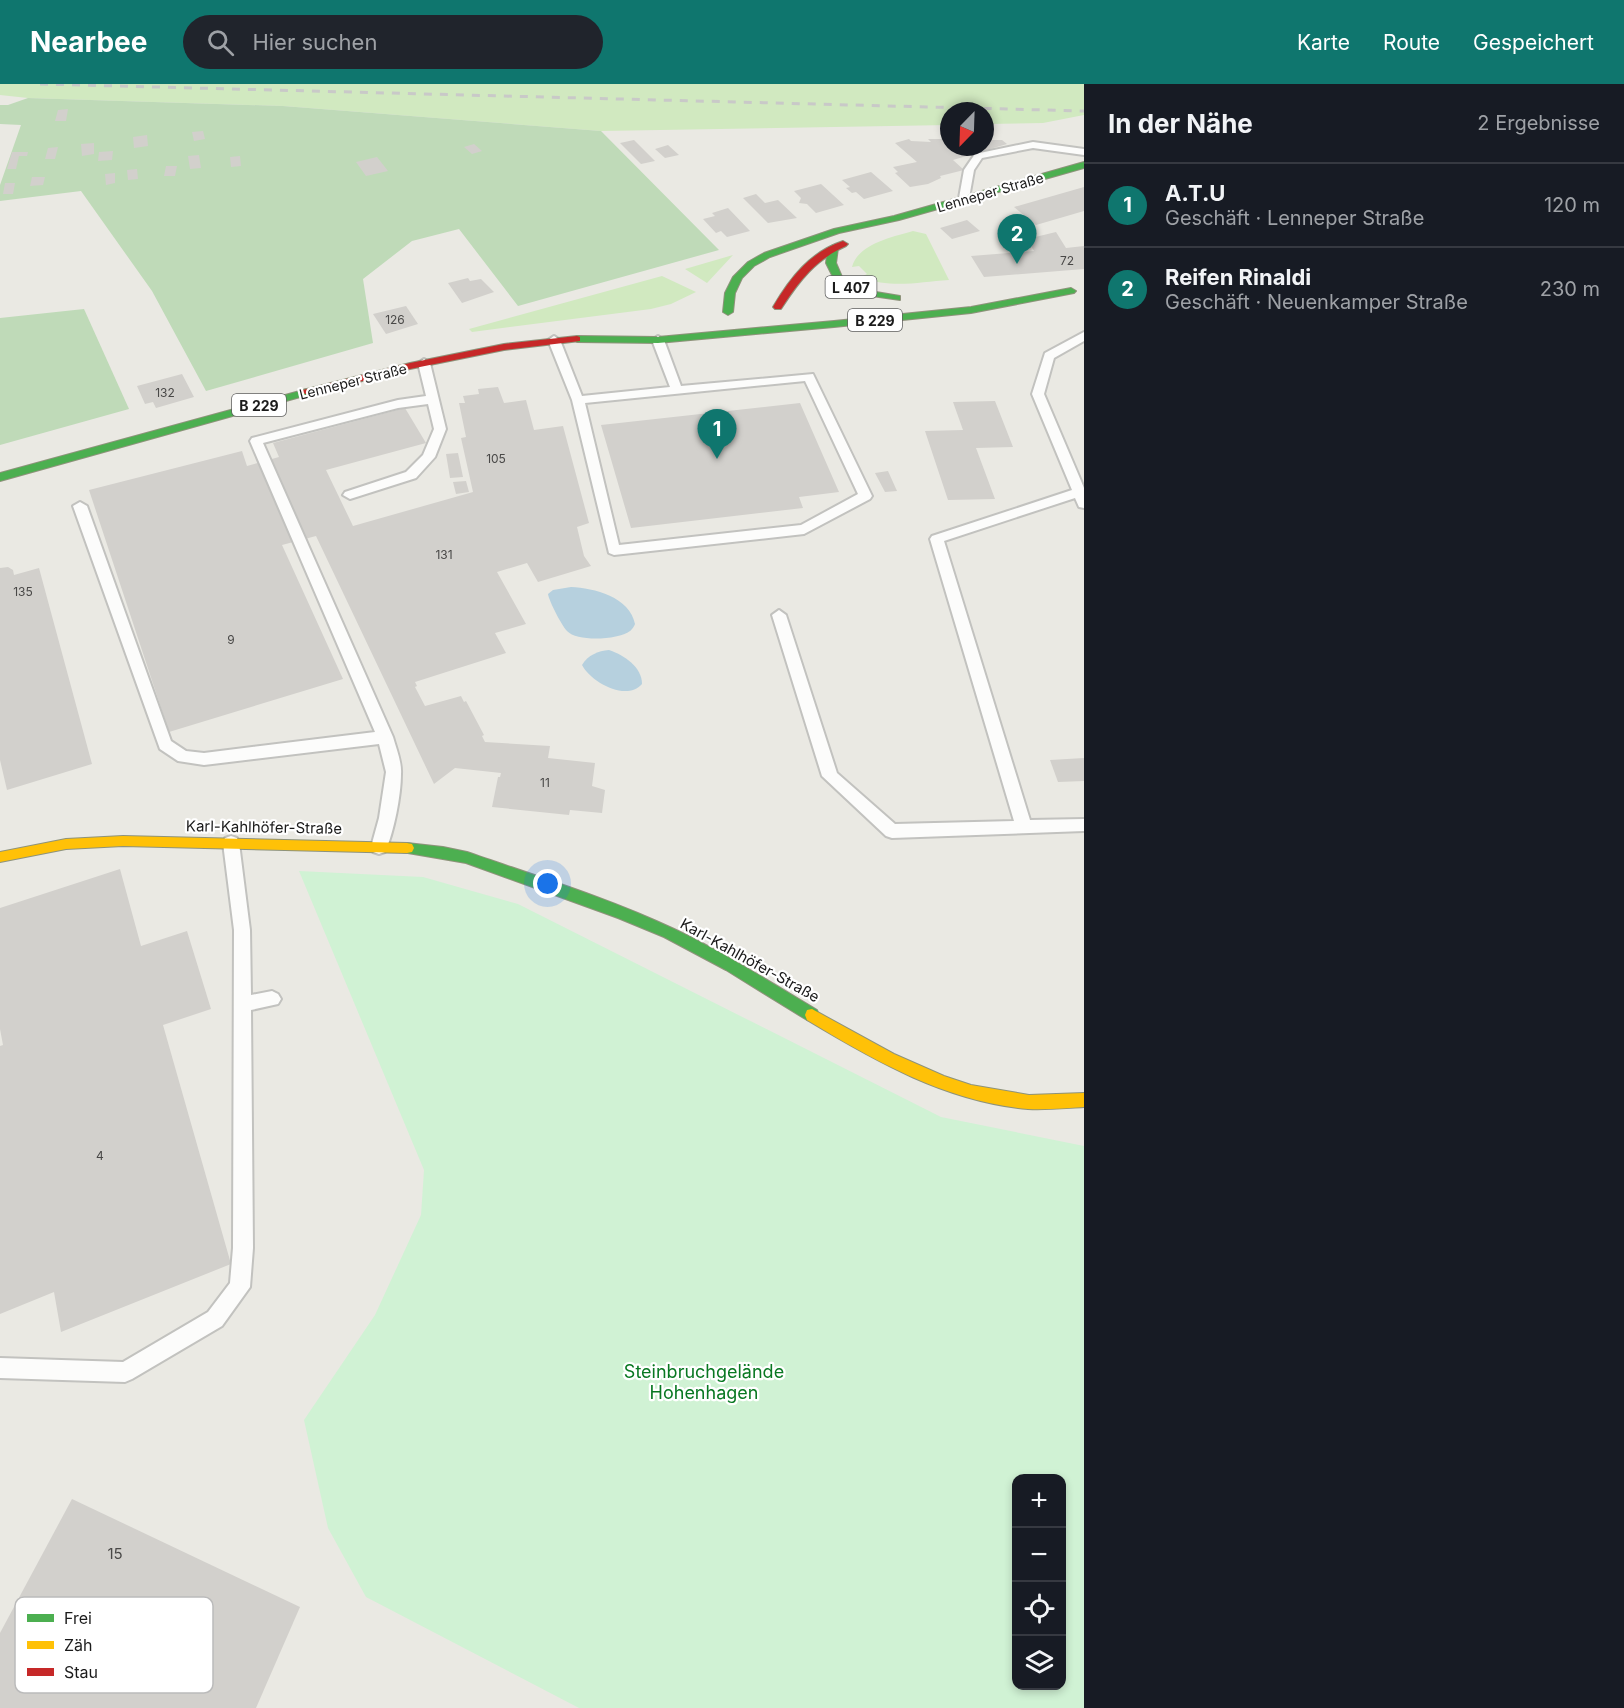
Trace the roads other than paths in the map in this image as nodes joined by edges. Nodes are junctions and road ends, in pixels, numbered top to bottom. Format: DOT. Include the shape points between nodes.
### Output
graph roads {
  1 [pos="1084,152"];
  2 [pos="1084,165"];
  3 [pos="964,198"];
  4 [pos="896,218"];
  5 [pos="833,248"];
  6 [pos="1078,290"];
  7 [pos="983,293"];
  8 [pos="903,298"];
  9 [pos="856,302"];
  10 [pos="628,324"];
  11 [pos="779,330"];
  12 [pos="733,333"];
  13 [pos="1084,336"];
  14 [pos="570,339"];
  15 [pos="554,340"];
  16 [pos="658,340"];
  17 [pos="424,363"];
  18 [pos="677,390"];
  19 [pos="433,399"];
  20 [pos="578,400"];
  21 [pos="0,477"];
  22 [pos="350,495"];
  23 [pos="1082,498"];
  24 [pos="80,506"];
  25 [pos="779,615"];
  26 [pos="385,737"];
  27 [pos="1084,825"];
  28 [pos="1024,827"];
  29 [pos="231,843"];
  30 [pos="379,847"];
  31 [pos="0,857"];
  32 [pos="272,999"];
  33 [pos="242,1004"];
  34 [pos="1084,1100"];
  35 [pos="0,1368"];
  1 -- 3 [label="lane" via="1033,145 979,156 970,167"];
  2 -- 3 [label="main road, Lenneper Straße / L 407"];
  3 -- 4 [label="main road, Lenneper Straße / L 407"];
  4 -- 5 [label="main road, Lenneper Straße / L 407" via="875,232"];
  4 -- 12 [label="main road, Lenneper Straße / L 407" via="865,222 807,239 758,259 731,288 728,312"];
  5 -- 8 [label="main road, L 407" via="831,263 838,279 868,293"];
  5 -- 11 [label="main road, Lenneper Straße / L 407" via="803,267 779,308"];
  6 -- 7 [label="main road, B 229"];
  6 -- 11 [label="main road, B 229" via="971,309"];
  8 -- 9 [label="main road, B 229"];
  10 -- 14 [label="main road, Lenneper Straße / B 229"];
  11 -- 12 [label="main road, B 229"];
  12 -- 16 [label="main road, Lenneper Straße / B 229"];
  13 -- 23 [label="lane" via="1049,356 1038,394"];
  14 -- 15 [label="main road, Lenneper Straße / B 229"];
  14 -- 16 [label="main road, Lenneper Straße / B 229"];
  15 -- 17 [label="main road, Lenneper Straße / B 229"];
  15 -- 20 [label="lane"];
  16 -- 18 [label="lane"];
  17 -- 19 [label="lane"];
  17 -- 21 [label="main road, Lenneper Straße / B 229"];
  18 -- 20 [label="lane"];
  18 -- 20 [label="lane" via="808,377 865,496 804,529 614,550"];
  19 -- 22 [label="lane" via="440,429 429,457 411,475"];
  19 -- 26 [label="lane" via="398,404 256,441"];
  23 -- 28 [label="lane" via="937,539"];
  24 -- 26 [label="lane" via="165,745 183,757 204,759"];
  25 -- 28 [label="lane" via="830,776 892,831"];
  26 -- 30 [label="lane" via="394,772"];
  27 -- 28 [label="lane"];
  29 -- 30 [label="main road, Karl-Kahlhöfer-Straße"];
  29 -- 31 [label="main road, Karl-Kahlhöfer-Straße" via="66,844"];
  29 -- 33 [label="lane" via="242,930"];
  30 -- 34 [label="main road, Karl-Kahlhöfer-Straße" via="452,853 683,939 877,1052 947,1085 1009,1101"];
  32 -- 33 [label="lane"];
  33 -- 35 [label="lane" via="240,1287 215,1319 125,1372"];
}
